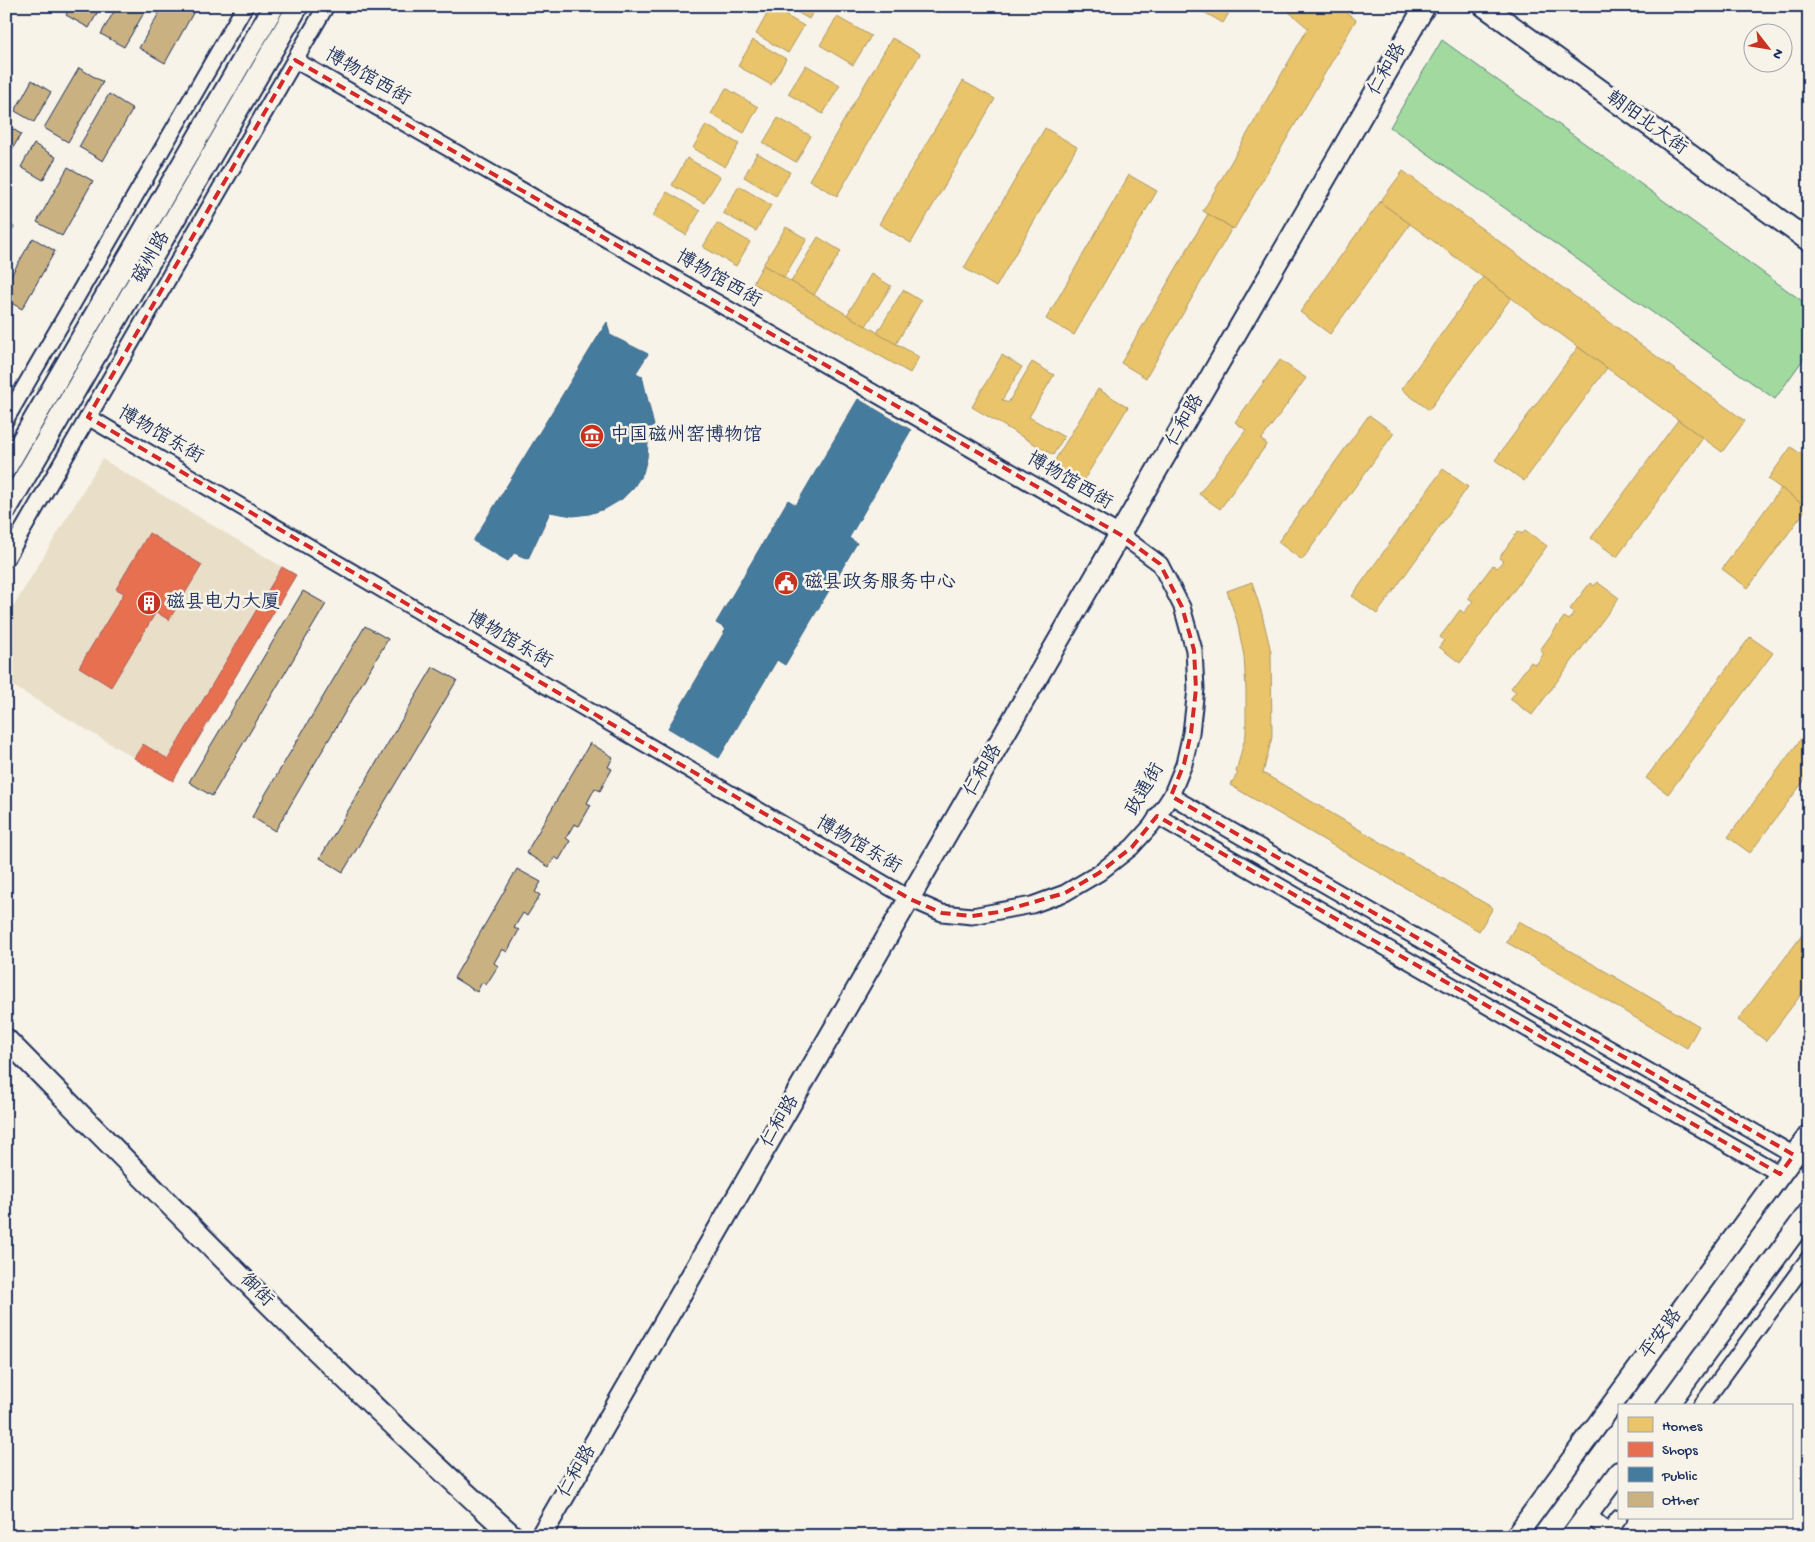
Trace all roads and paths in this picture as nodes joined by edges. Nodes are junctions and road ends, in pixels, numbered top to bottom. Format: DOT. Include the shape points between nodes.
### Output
graph roads {
  1 [pos="245,6"];
  2 [pos="274,6"];
  3 [pos="298,6"];
  4 [pos="326,6"];
  5 [pos="1425,6"];
  6 [pos="1484,6"];
  7 [pos="295,60"];
  8 [pos="1809,241"];
  9 [pos="88,417"];
  10 [pos="6,419"];
  11 [pos="6,468"];
  12 [pos="6,510"];
  13 [pos="1120,535"];
  14 [pos="6,559"];
  15 [pos="1171,796"];
  16 [pos="1158,816"];
  17 [pos="910,899"];
  18 [pos="6,1039"];
  19 [pos="1809,1135"];
  20 [pos="1794,1154"];
  21 [pos="1780,1174"];
  22 [pos="1809,1212"];
  23 [pos="1809,1258"];
  24 [pos="1668,1404"];
  25 [pos="1702,1404"];
  26 [pos="1618,1473"];
  27 [pos="1588,1514"];
  28 [pos="1618,1520"];
  29 [pos="1609,1535"];
  30 [pos="512,1536"];
  31 [pos="541,1536"];
  32 [pos="1516,1536"];
  33 [pos="1572,1536"];
  1 -- 10 [label="street"];
  2 -- 11 [label="street"];
  3 -- 12 [label="street, 磁州路"];
  4 -- 7 [label="street"];
  5 -- 13 [label="street, 仁和路"];
  6 -- 8 [label="street, 朝阳北大街"];
  7 -- 9 [label="street"];
  7 -- 13 [label="street, 博物馆西街"];
  9 -- 14 [label="street"];
  9 -- 17 [label="street, 博物馆东街"];
  13 -- 15 [label="street, 政通街" via="1160,564 1182,607 1194,650 1196,689 1191,733 1184,764"];
  13 -- 17 [label="street, 仁和路"];
  15 -- 16 [label="street, 政通街"];
  15 -- 20 [label="street"];
  16 -- 17 [label="street, 政通街" via="1132,847 1099,873 1032,905 972,916 942,913"];
  16 -- 21 [label="street"];
  17 -- 31 [label="street, 仁和路"];
  18 -- 30 [label="street, 御街" via="246,1282 426,1458"];
  19 -- 20 [label="street, 平安路"];
  20 -- 21 [label="street, 平安路"];
  21 -- 32 [label="street, 平安路"];
  22 -- 24 [label="street"];
  23 -- 25 [label="street"];
  26 -- 27 [label="street"];
  27 -- 29 [label="street"];
  27 -- 33 [label="street"];
  28 -- 29 [label="street"];
}
